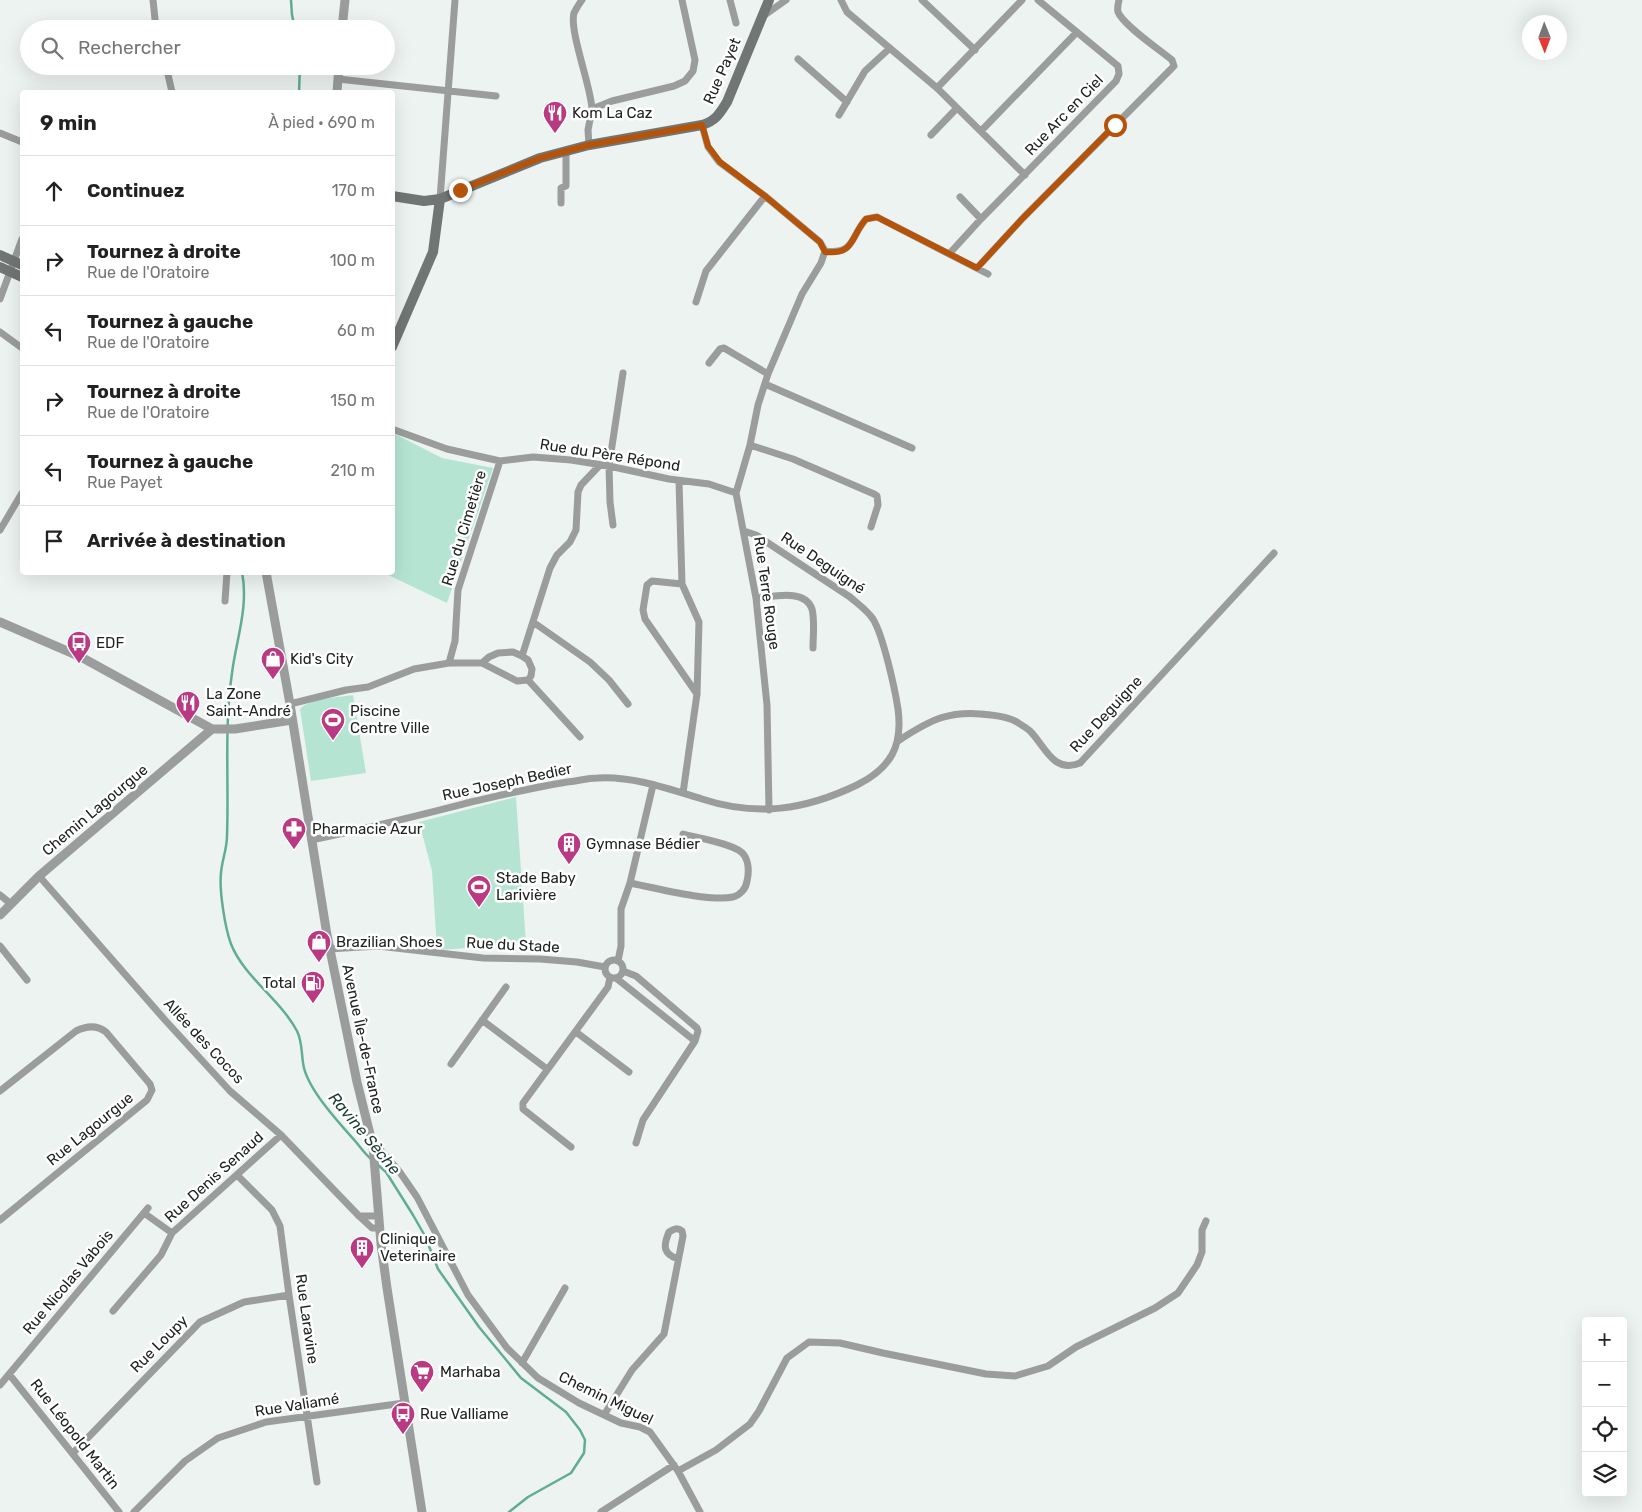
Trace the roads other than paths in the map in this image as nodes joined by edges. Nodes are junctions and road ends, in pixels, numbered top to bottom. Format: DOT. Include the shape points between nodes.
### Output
graph roads {
  1 [pos="153,0"];
  2 [pos="345,0"];
  3 [pos="455,0"];
  4 [pos="582,0"];
  5 [pos="682,0"];
  6 [pos="730,0"];
  7 [pos="769,0"];
  8 [pos="786,0"];
  9 [pos="841,0"];
  10 [pos="922,0"];
  11 [pos="1022,0"];
  12 [pos="1038,0"];
  13 [pos="1119,0"];
  14 [pos="762,18"];
  15 [pos="155,20"];
  16 [pos="343,20"];
  17 [pos="736,24"];
  18 [pos="1077,32"];
  19 [pos="890,48"];
  20 [pos="974,50"];
  21 [pos="798,59"];
  22 [pos="168,75"];
  23 [pos="338,75"];
  24 [pos="338,79"];
  25 [pos="937,88"];
  26 [pos="172,90"];
  27 [pos="337,90"];
  28 [pos="448,91"];
  29 [pos="496,96"];
  30 [pos="847,102"];
  31 [pos="957,108"];
  32 [pos="592,110"];
  33 [pos="839,115"];
  34 [pos="702,125"];
  35 [pos="981,131"];
  36 [pos="0,134"];
  37 [pos="931,135"];
  38 [pos="20,141"];
  39 [pos="589,145"];
  40 [pos="566,151"];
  41 [pos="1025,175"];
  42 [pos="395,196"];
  43 [pos="765,196"];
  44 [pos="960,197"];
  45 [pos="440,199"];
  46 [pos="561,203"];
  47 [pos="981,219"];
  48 [pos="20,248"];
  49 [pos="825,252"];
  50 [pos="949,254"];
  51 [pos="0,255"];
  52 [pos="0,266"];
  53 [pos="16,266"];
  54 [pos="977,268"];
  55 [pos="988,274"];
  56 [pos="0,299"];
  57 [pos="696,302"];
  58 [pos="0,332"];
  59 [pos="396,332"];
  60 [pos="20,347"];
  61 [pos="709,363"];
  62 [pos="623,373"];
  63 [pos="768,374"];
  64 [pos="765,384"];
  65 [pos="395,430"];
  66 [pos="750,445"];
  67 [pos="912,448"];
  68 [pos="500,461"];
  69 [pos="600,465"];
  70 [pos="609,466"];
  71 [pos="679,481"];
  72 [pos="736,493"];
  73 [pos="20,496"];
  74 [pos="613,525"];
  75 [pos="871,527"];
  76 [pos="0,530"];
  77 [pos="744,531"];
  78 [pos="1274,553"];
  79 [pos="228,575"];
  80 [pos="267,575"];
  81 [pos="682,584"];
  82 [pos="756,598"];
  83 [pos="225,601"];
  84 [pos="0,622"];
  85 [pos="533,622"];
  86 [pos="813,648"];
  87 [pos="522,656"];
  88 [pos="449,663"];
  89 [pos="482,663"];
  90 [pos="528,680"];
  91 [pos="698,694"];
  92 [pos="290,704"];
  93 [pos="628,704"];
  94 [pos="292,720"];
  95 [pos="216,729"];
  96 [pos="580,737"];
  97 [pos="898,741"];
  98 [pos="653,786"];
  99 [pos="683,793"];
  100 [pos="769,810"];
  101 [pos="683,834"];
  102 [pos="311,840"];
  103 [pos="39,876"];
  104 [pos="630,883"];
  105 [pos="0,896"];
  106 [pos="11,904"];
  107 [pos="0,915"];
  108 [pos="0,946"];
  109 [pos="329,950"];
  110 [pos="618,961"];
  111 [pos="605,967"];
  112 [pos="623,971"];
  113 [pos="613,977"];
  114 [pos="27,980"];
  115 [pos="506,987"];
  116 [pos="482,1020"];
  117 [pos="576,1032"];
  118 [pos="694,1041"];
  119 [pos="451,1064"];
  120 [pos="547,1069"];
  121 [pos="629,1072"];
  122 [pos="0,1090"];
  123 [pos="281,1135"];
  124 [pos="636,1143"];
  125 [pos="373,1146"];
  126 [pos="571,1147"];
  127 [pos="237,1175"];
  128 [pos="359,1216"];
  129 [pos="379,1216"];
  130 [pos="0,1220"];
  131 [pos="1206,1221"];
  132 [pos="380,1228"];
  133 [pos="172,1233"];
  134 [pos="678,1259"];
  135 [pos="565,1288"];
  136 [pos="289,1295"];
  137 [pos="113,1311"];
  138 [pos="522,1363"];
  139 [pos="9,1374"];
  140 [pos="0,1385"];
  141 [pos="404,1403"];
  142 [pos="604,1415"];
  143 [pos="307,1417"];
  144 [pos="73,1453"];
  145 [pos="676,1468"];
  146 [pos="317,1482"];
  147 [pos="118,1512"];
  148 [pos="134,1512"];
  149 [pos="422,1512"];
  150 [pos="601,1512"];
  151 [pos="700,1512"];
  1 -- 15 [label="street"];
  2 -- 16 [label="street"];
  3 -- 28 [label="street"];
  4 -- 32 [label="street" via="574,14 574,30"];
  5 -- 32 [label="street" via="695,60 693,71 685,81 612,101"];
  6 -- 17 [label="street"];
  7 -- 14 [label="main road, Rue Payet"];
  8 -- 14 [label="street"];
  9 -- 19 [label="street, Rue Arc en Ciel" via="846,12"];
  10 -- 20 [label="street"];
  11 -- 20 [label="street"];
  12 -- 18 [label="street, Rue Arc en Ciel"];
  13 -- 54 [label="street" via="1118,12 1124,21 1172,60 1174,66"];
  14 -- 34 [label="main road, Rue Payet" via="727,102 718,117"];
  18 -- 35 [label="street"];
  18 -- 41 [label="street, Rue Arc en Ciel" via="1118,66 1119,74 1116,81"];
  19 -- 25 [label="street, Rue Arc en Ciel"];
  19 -- 30 [label="street" via="865,71"];
  20 -- 25 [label="street"];
  21 -- 30 [label="street"];
  22 -- 26 [label="street"];
  23 -- 24 [label="street"];
  24 -- 27 [label="street"];
  24 -- 28 [label="street"];
  25 -- 31 [label="street, Rue Arc en Ciel"];
  28 -- 29 [label="street"];
  28 -- 45 [label="street"];
  30 -- 33 [label="street"];
  31 -- 35 [label="street, Rue Arc en Ciel"];
  31 -- 37 [label="street"];
  32 -- 39 [label="street"];
  34 -- 39 [label="main road, Rue Payet"];
  34 -- 43 [label="street" via="708,146 716,158"];
  35 -- 41 [label="street, Rue Arc en Ciel"];
  36 -- 38 [label="street"];
  39 -- 40 [label="main road, Rue Payet"];
  40 -- 45 [label="main road, Rue Payet" via="523,164"];
  40 -- 46 [label="street" via="566,186 561,188"];
  41 -- 47 [label="street, Rue Arc en Ciel"];
  42 -- 45 [label="main road, Rue Payet" via="424,201"];
  43 -- 49 [label="street" via="820,242"];
  43 -- 57 [label="street" via="706,271"];
  44 -- 47 [label="street"];
  45 -- 59 [label="main road" via="433,252"];
  47 -- 50 [label="street, Rue Arc en Ciel"];
  48 -- 53 [label="street"];
  49 -- 50 [label="street" via="842,252 848,248 866,219 877,217"];
  49 -- 63 [label="street, Rue Terre Rouge" via="802,294"];
  50 -- 54 [label="street"];
  51 -- 53 [label="main road"];
  52 -- 53 [label="main road"];
  53 -- 56 [label="street"];
  54 -- 55 [label="street"];
  58 -- 60 [label="street"];
  61 -- 63 [label="street" via="724,348"];
  62 -- 70 [label="street"];
  63 -- 64 [label="street, Rue Terre Rouge"];
  64 -- 66 [label="street, Rue Terre Rouge"];
  64 -- 67 [label="street"];
  65 -- 68 [label="street, Rue du Père Répond" via="446,450"];
  66 -- 72 [label="street, Rue Terre Rouge"];
  66 -- 75 [label="street" via="793,459 877,496 878,505"];
  68 -- 69 [label="street, Rue du Père Répond" via="533,457"];
  68 -- 88 [label="street, Rue du Cimetière" via="458,590 455,641"];
  69 -- 70 [label="street, Rue du Père Répond"];
  69 -- 85 [label="street" via="578,492 576,530 554,560"];
  70 -- 71 [label="street, Rue du Père Répond"];
  70 -- 74 [label="street"];
  71 -- 72 [label="street, Rue du Père Répond" via="709,484"];
  71 -- 81 [label="street"];
  72 -- 77 [label="street, Rue Terre Rouge"];
  73 -- 76 [label="street"];
  77 -- 82 [label="street, Rue Terre Rouge"];
  77 -- 97 [label="street, Rue Deguigné" via="756,535 850,597 874,620 898,707"];
  78 -- 97 [label="street, Rue Deguigne" via="1080,763 1064,766 1046,753 1030,731 1015,720 971,712 943,716"];
  79 -- 83 [label="street"];
  80 -- 92 [label="street, Avenue Île-de-France"];
  81 -- 91 [label="street" via="700,622"];
  81 -- 91 [label="street" via="649,583 644,614"];
  82 -- 86 [label="street" via="793,596 810,604"];
  82 -- 100 [label="street, Rue Terre Rouge" via="766,705"];
  84 -- 95 [label="street" via="81,657"];
  85 -- 87 [label="street"];
  85 -- 93 [label="street" via="590,662"];
  87 -- 89 [label="street" via="513,652 498,653"];
  87 -- 90 [label="street" via="528,660 532,670"];
  88 -- 89 [label="street"];
  88 -- 92 [label="street" via="414,669 368,687"];
  89 -- 90 [label="street" via="517,681"];
  90 -- 96 [label="street"];
  91 -- 99 [label="street"];
  92 -- 94 [label="street, Avenue Île-de-France"];
  94 -- 95 [label="street"];
  94 -- 102 [label="street, Avenue Île-de-France"];
  95 -- 103 [label="street, Chemin Lagourgue"];
  97 -- 100 [label="street, Rue Deguigné" via="891,760 871,778 840,794 803,805"];
  98 -- 99 [label="street, Rue Joseph Bedier"];
  98 -- 102 [label="street, Rue Joseph Bedier" via="620,778 598,778 524,789"];
  98 -- 104 [label="street"];
  99 -- 100 [label="street, Rue Joseph Bedier" via="739,808"];
  101 -- 104 [label="street" via="744,853 747,882 744,890 735,896 710,897"];
  102 -- 109 [label="street, Avenue Île-de-France"];
  103 -- 106 [label="street, Chemin Lagourgue"];
  103 -- 123 [label="street, Allée des Cocos" via="230,1091"];
  104 -- 110 [label="street" via="621,909"];
  105 -- 106 [label="street"];
  106 -- 107 [label="street, Chemin Lagourgue"];
  108 -- 114 [label="street"];
  109 -- 111 [label="street, Rue du Stade" via="378,946"];
  109 -- 125 [label="street, Avenue Île-de-France"];
  110 -- 111 [label="street" via="610,960"];
  110 -- 112 [label="street"];
  111 -- 113 [label="street" via="606,973"];
  112 -- 113 [label="street"];
  112 -- 118 [label="street" via="636,976 696,1028"];
  113 -- 117 [label="street"];
  113 -- 118 [label="street"];
  115 -- 116 [label="street"];
  116 -- 119 [label="street"];
  116 -- 120 [label="street"];
  117 -- 120 [label="street"];
  117 -- 121 [label="street"];
  118 -- 124 [label="street" via="644,1120"];
  120 -- 126 [label="street" via="522,1106"];
  122 -- 130 [label="street, Rue Lagourgue" via="76,1031 94,1027 106,1032 152,1090 147,1100"];
  123 -- 127 [label="street, Rue Denis Senaud"];
  123 -- 128 [label="street, Allée des Cocos"];
  125 -- 129 [label="street, Avenue Île-de-France"];
  125 -- 138 [label="street, Chemin Miguel" via="378,1147 398,1170 417,1198 468,1295"];
  127 -- 133 [label="street, Rue Denis Senaud"];
  127 -- 136 [label="street, Rue Laravine" via="272,1210 280,1226"];
  128 -- 129 [label="street"];
  128 -- 132 [label="street, Allée des Cocos" via="372,1228"];
  129 -- 132 [label="street, Avenue Île-de-France"];
  131 -- 145 [label="street" via="1198,1265 1178,1293 1155,1308 1076,1346 1048,1366 1015,1376 986,1374 840,1343 809,1342 787,1358 750,1424 716,1450"];
  132 -- 141 [label="street, Avenue Île-de-France"];
  133 -- 137 [label="street, Rue Denis Senaud" via="162,1255"];
  133 -- 139 [label="street, Rue Nicolas Vabois" via="146,1210"];
  134 -- 142 [label="street" via="664,1334 632,1370"];
  135 -- 138 [label="street"];
  136 -- 143 [label="street, Rue Laravine"];
  136 -- 144 [label="street, Rue Loupy" via="244,1302 200,1322"];
  138 -- 142 [label="street, Chemin Miguel" via="538,1378"];
  139 -- 140 [label="street, Rue Nicolas Vabois"];
  139 -- 144 [label="street, Rue Léopold Martin"];
  141 -- 143 [label="street, Rue Valiamé"];
  141 -- 149 [label="street, Avenue Île-de-France"];
  142 -- 145 [label="street, Chemin Miguel" via="650,1432"];
  143 -- 146 [label="street, Rue Laravine"];
  143 -- 148 [label="street, Rue Valiamé" via="266,1422 218,1438 184,1461"];
  144 -- 147 [label="street, Rue Léopold Martin"];
  145 -- 150 [label="street"];
  145 -- 151 [label="street, Chemin Miguel"];
}
